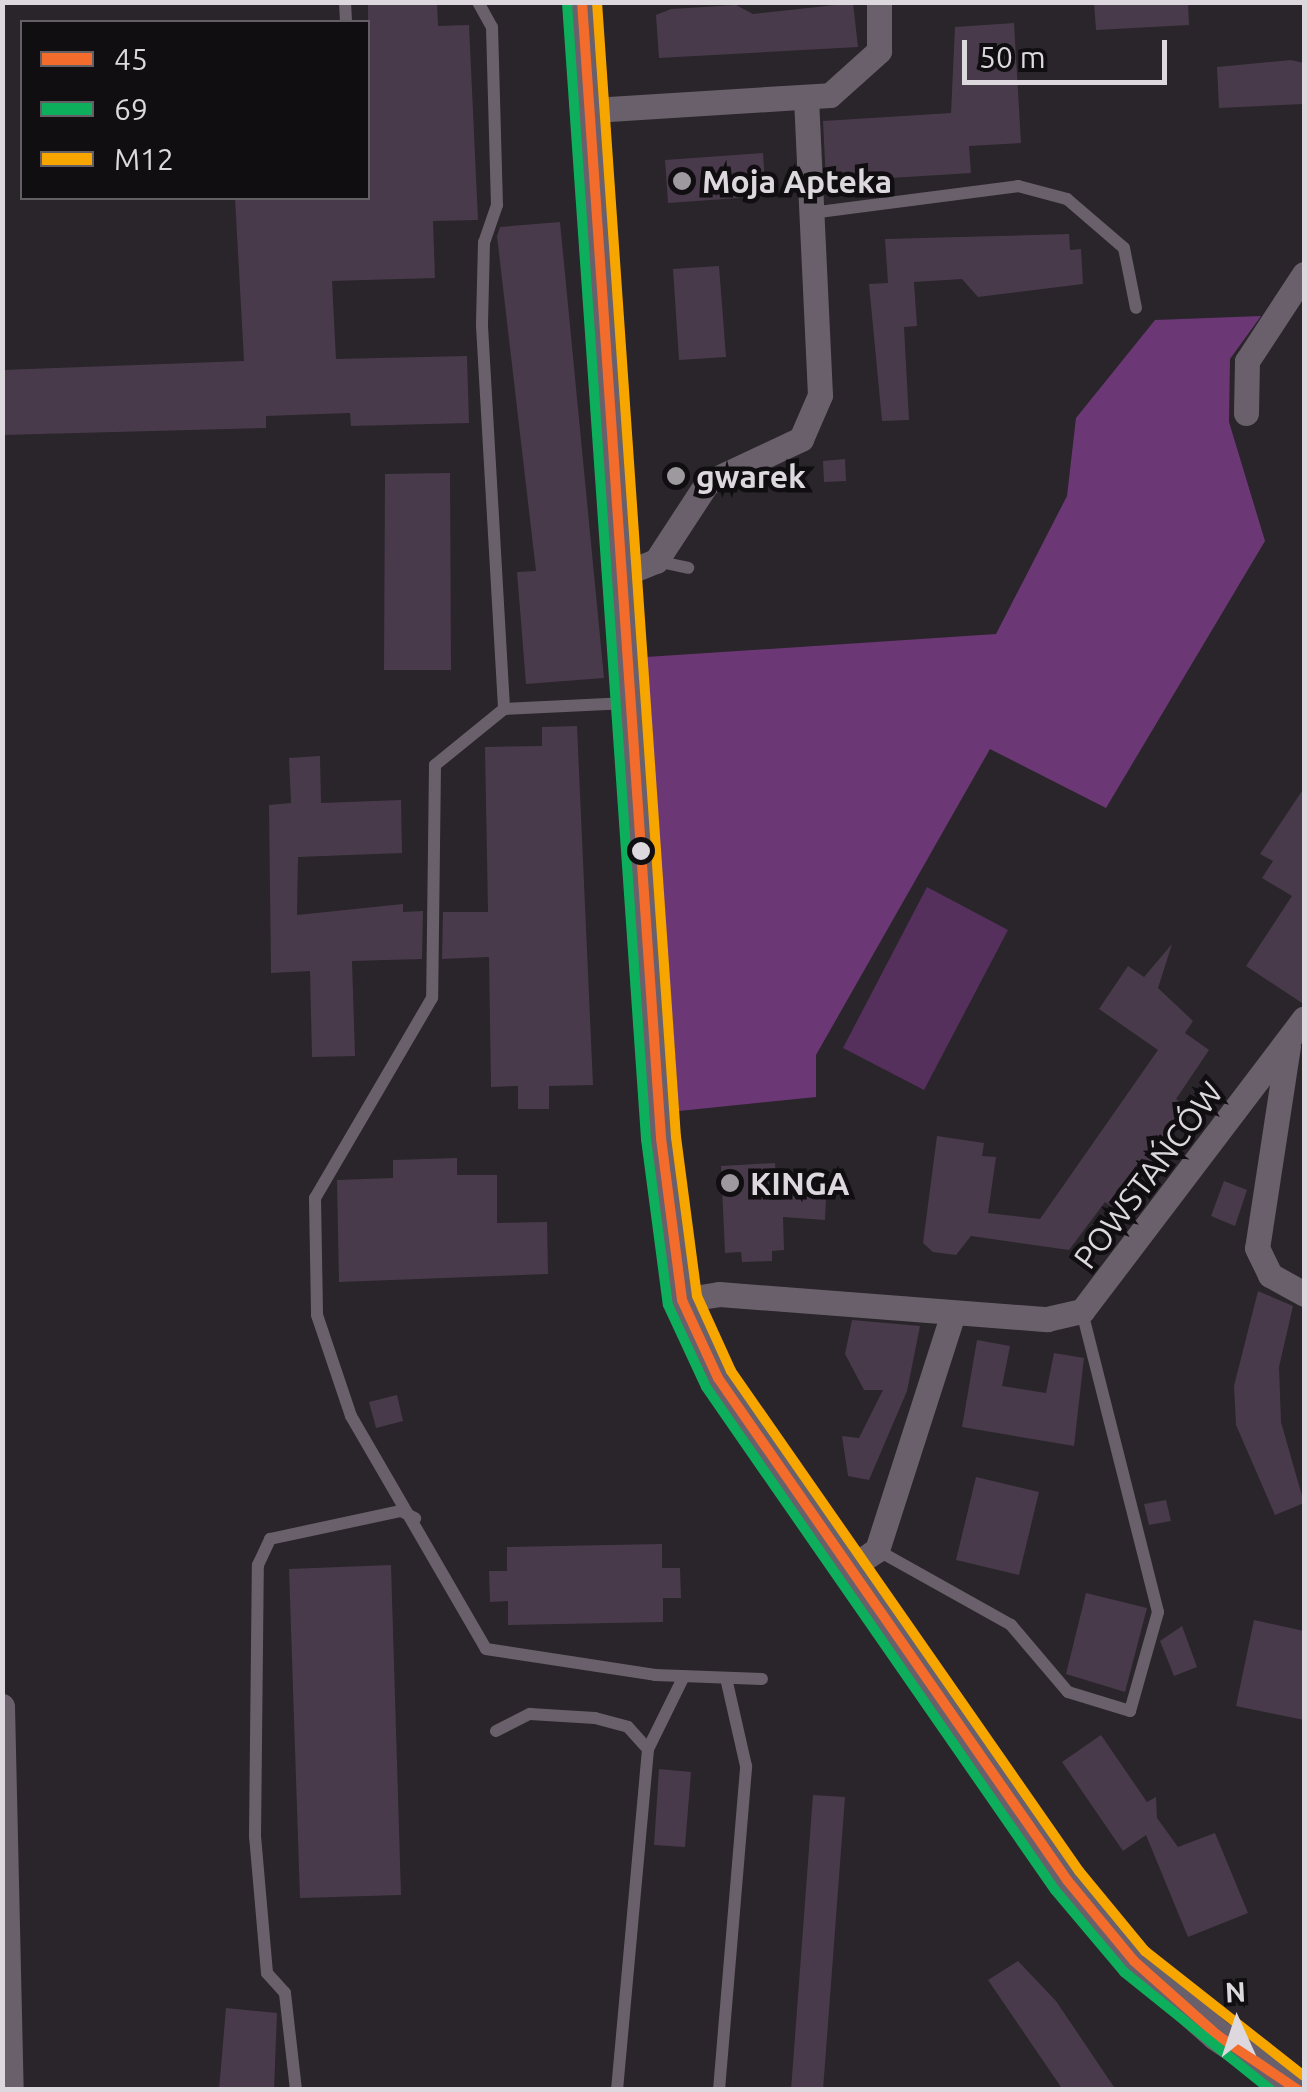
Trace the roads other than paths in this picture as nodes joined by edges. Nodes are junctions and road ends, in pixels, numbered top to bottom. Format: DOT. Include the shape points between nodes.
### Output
graph roads {
  1 [pos="478,2"];
  2 [pos="582,2"];
  3 [pos="880,2"];
  4 [pos="806,104"];
  5 [pos="594,110"];
  6 [pos="812,213"];
  7 [pos="1304,274"];
  8 [pos="1136,308"];
  9 [pos="1246,413"];
  10 [pos="656,562"];
  11 [pos="688,568"];
  12 [pos="622,575"];
  13 [pos="630,702"];
  14 [pos="504,709"];
  15 [pos="1297,1029"];
  16 [pos="1304,1294"];
  17 [pos="682,1300"];
  18 [pos="1082,1311"];
  19 [pos="954,1313"];
  20 [pos="417,1519"];
  21 [pos="864,1559"];
  22 [pos="684,1676"];
  23 [pos="726,1678"];
  24 [pos="762,1679"];
  25 [pos="2,1706"];
  26 [pos="496,1730"];
  27 [pos="648,1749"];
  28 [pos="11,2090"];
  29 [pos="296,2090"];
  30 [pos="617,2090"];
  31 [pos="719,2090"];
  32 [pos="1299,2090"];
  1 -- 14 [label="lane" via="492,27 496,204 484,242 482,326"];
  2 -- 5 [label="street"];
  3 -- 4 [label="street" via="879,51 851,81"];
  4 -- 5 [label="street"];
  4 -- 6 [label="street"];
  5 -- 12 [label="street"];
  6 -- 8 [label="lane" via="893,195 1018,186 1068,198 1124,248"];
  6 -- 10 [label="street" via="820,395 802,438 707,483"];
  7 -- 9 [label="street" via="1247,360"];
  10 -- 11 [label="lane"];
  10 -- 12 [label="street"];
  12 -- 13 [label="street"];
  13 -- 14 [label="lane"];
  13 -- 17 [label="street" via="668,1222"];
  14 -- 20 [label="lane" via="435,765 432,998 316,1198 317,1315 351,1416"];
  15 -- 16 [label="street" via="1257,1248 1270,1275"];
  15 -- 18 [label="street, POWSTAŃCÓW"];
  17 -- 19 [label="street, POWSTAŃCÓW" via="719,1294"];
  17 -- 21 [label="street" via="718,1378"];
  18 -- 19 [label="street, POWSTAŃCÓW" via="1047,1319"];
  18 -- 21 [label="lane" via="1158,1612 1130,1711 1068,1692 1010,1625"];
  19 -- 21 [label="street"];
  20 -- 22 [label="lane" via="486,1649"];
  20 -- 29 [label="lane" via="401,1511 270,1539 258,1565 255,1836 267,1973 285,1994"];
  21 -- 32 [label="street" via="1134,1961 1217,2035"];
  22 -- 23 [label="lane"];
  22 -- 27 [label="lane"];
  23 -- 24 [label="lane"];
  23 -- 31 [label="lane" via="746,1766"];
  25 -- 28 [label="street"];
  26 -- 27 [label="lane" via="530,1714 595,1718 628,1727"];
  27 -- 30 [label="lane"];
}
